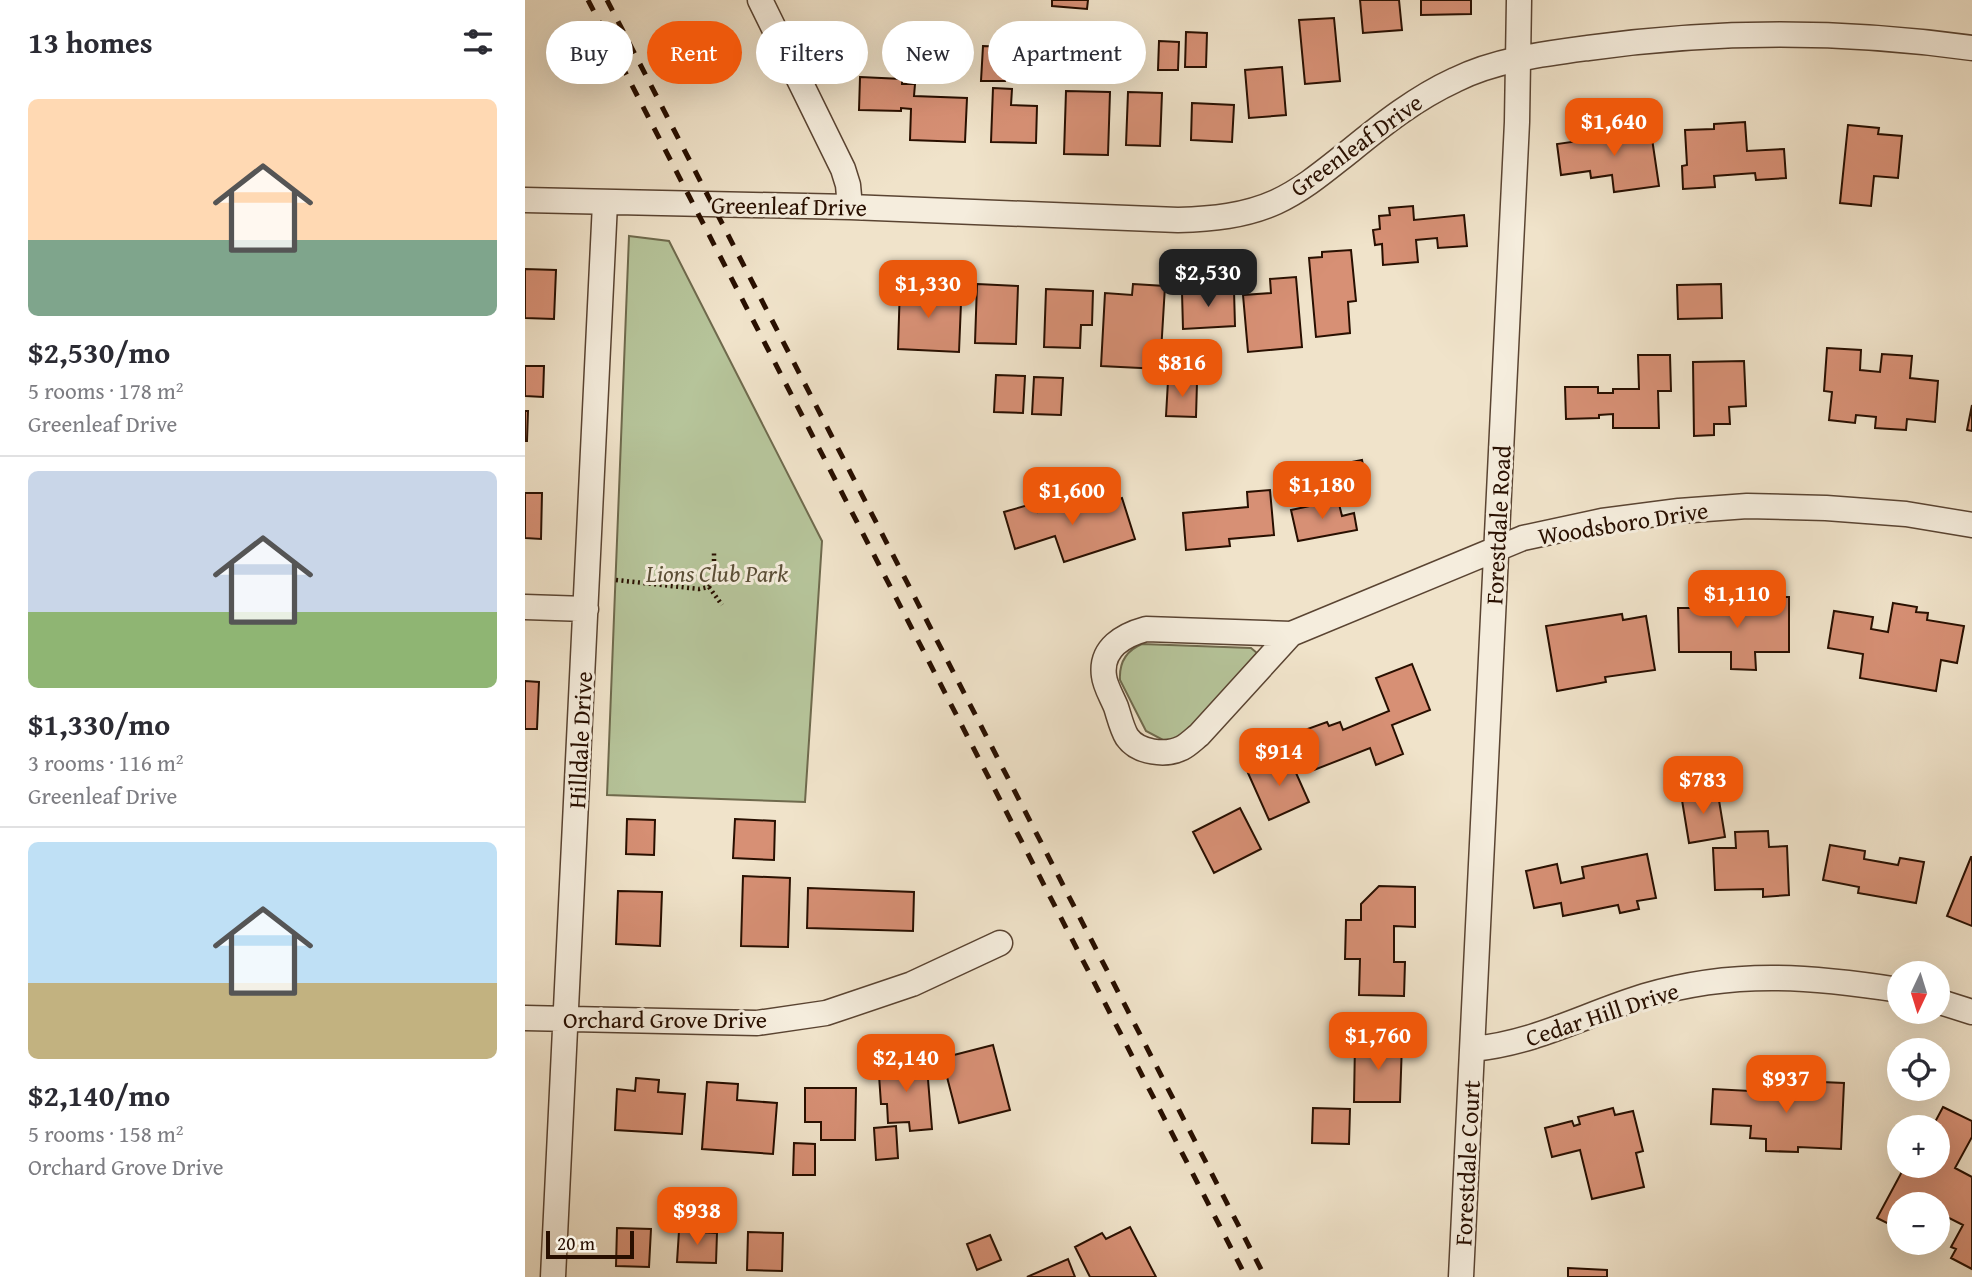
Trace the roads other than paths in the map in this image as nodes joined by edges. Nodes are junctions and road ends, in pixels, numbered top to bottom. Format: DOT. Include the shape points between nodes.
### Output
graph roads {
  1 [pos="760,0"];
  2 [pos="1519,0"];
  3 [pos="1972,48"];
  4 [pos="1517,60"];
  5 [pos="525,200"];
  6 [pos="605,203"];
  7 [pos="850,207"];
  8 [pos="1972,525"];
  9 [pos="1497,547"];
  10 [pos="525,607"];
  11 [pos="586,609"];
  12 [pos="1291,634"];
  13 [pos="1000,943"];
  14 [pos="1887,988"];
  15 [pos="1950,1005"];
  16 [pos="1972,1012"];
  17 [pos="525,1018"];
  18 [pos="565,1018"];
  19 [pos="1473,1049"];
  20 [pos="553,1277"];
  21 [pos="1461,1277"];
  1 -- 7 [label="street" via="843,169"];
  2 -- 4 [label="street, Forestdale Road"];
  3 -- 4 [label="street, Greenleaf Drive" via="1893,38 1756,33 1655,39"];
  4 -- 7 [label="street, Greenleaf Drive" via="1458,78 1424,95 1304,186 1244,213 1178,220"];
  4 -- 9 [label="street, Forestdale Road"];
  5 -- 6 [label="street, Greenleaf Drive"];
  6 -- 7 [label="street, Greenleaf Drive"];
  6 -- 11 [label="street, Hilldale Drive"];
  8 -- 9 [label="street, Woodsboro Drive" via="1906,514 1747,506 1602,521"];
  9 -- 12 [label="street, Woodsboro Drive"];
  9 -- 19 [label="street, Forestdale Road"];
  10 -- 11 [label="street"];
  11 -- 18 [label="street, Hilldale Drive"];
  12 -- 12 [label="street, Woodsboro Drive" via="1146,629 1127,634 1110,651 1104,677 1128,738 1152,751 1183,748"];
  13 -- 18 [label="street, Orchard Grove Drive" via="912,984 826,1013 757,1023"];
  14 -- 19 [label="street, Cedar Hill Drive" via="1789,977 1725,978 1643,997 1513,1043"];
  15 -- 16 [label="street"];
  17 -- 18 [label="street, Orchard Grove Drive"];
  18 -- 20 [label="street, Hilldale Drive"];
  19 -- 21 [label="street, Forestdale Court"];
}
